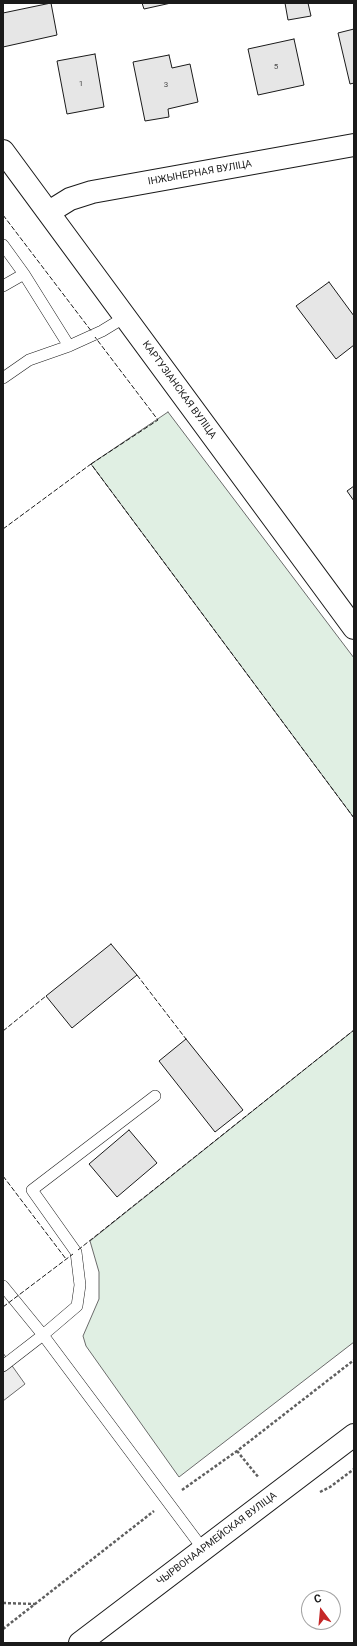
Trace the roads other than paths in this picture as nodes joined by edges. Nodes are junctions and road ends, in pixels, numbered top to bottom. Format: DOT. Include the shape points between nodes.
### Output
graph roads {
  1 [pos="354,145"];
  2 [pos="3,151"];
  3 [pos="49,212"];
  4 [pos="3,245"];
  5 [pos="24,274"];
  6 [pos="3,286"];
  7 [pos="126,317"];
  8 [pos="69,346"];
  9 [pos="3,378"];
  10 [pos="354,628"];
  11 [pos="155,1096"];
  12 [pos="3,1286"];
  13 [pos="43,1335"];
  14 [pos="3,1366"];
  15 [pos="354,1435"];
  16 [pos="203,1549"];
  17 [pos="80,1643"];
  1 -- 3 [label="street, ІНЖЫНЕРНАЯ ВУЛІЦА" via="92,192 70,199"];
  2 -- 3 [label="street, КАРТУЗІАНСКАЯ ВУЛІЦА"];
  3 -- 7 [label="street, КАРТУЗІАНСКАЯ ВУЛІЦА"];
  4 -- 5 [label="lane"];
  5 -- 6 [label="lane"];
  5 -- 8 [label="lane"];
  7 -- 8 [label="lane"];
  7 -- 10 [label="street, КАРТУЗІАНСКАЯ ВУЛІЦА"];
  8 -- 9 [label="lane" via="28,360"];
  11 -- 13 [label="lane" via="32,1190 76,1252 80,1285 77,1306"];
  12 -- 13 [label="lane"];
  13 -- 14 [label="lane"];
  13 -- 16 [label="lane"];
  15 -- 16 [label="street, ЧЫРВОНААРМЕЙСКАЯ ВУЛІЦА"];
  16 -- 17 [label="street, ЧЫРВОНААРМЕЙСКАЯ ВУЛІЦА"];
}
